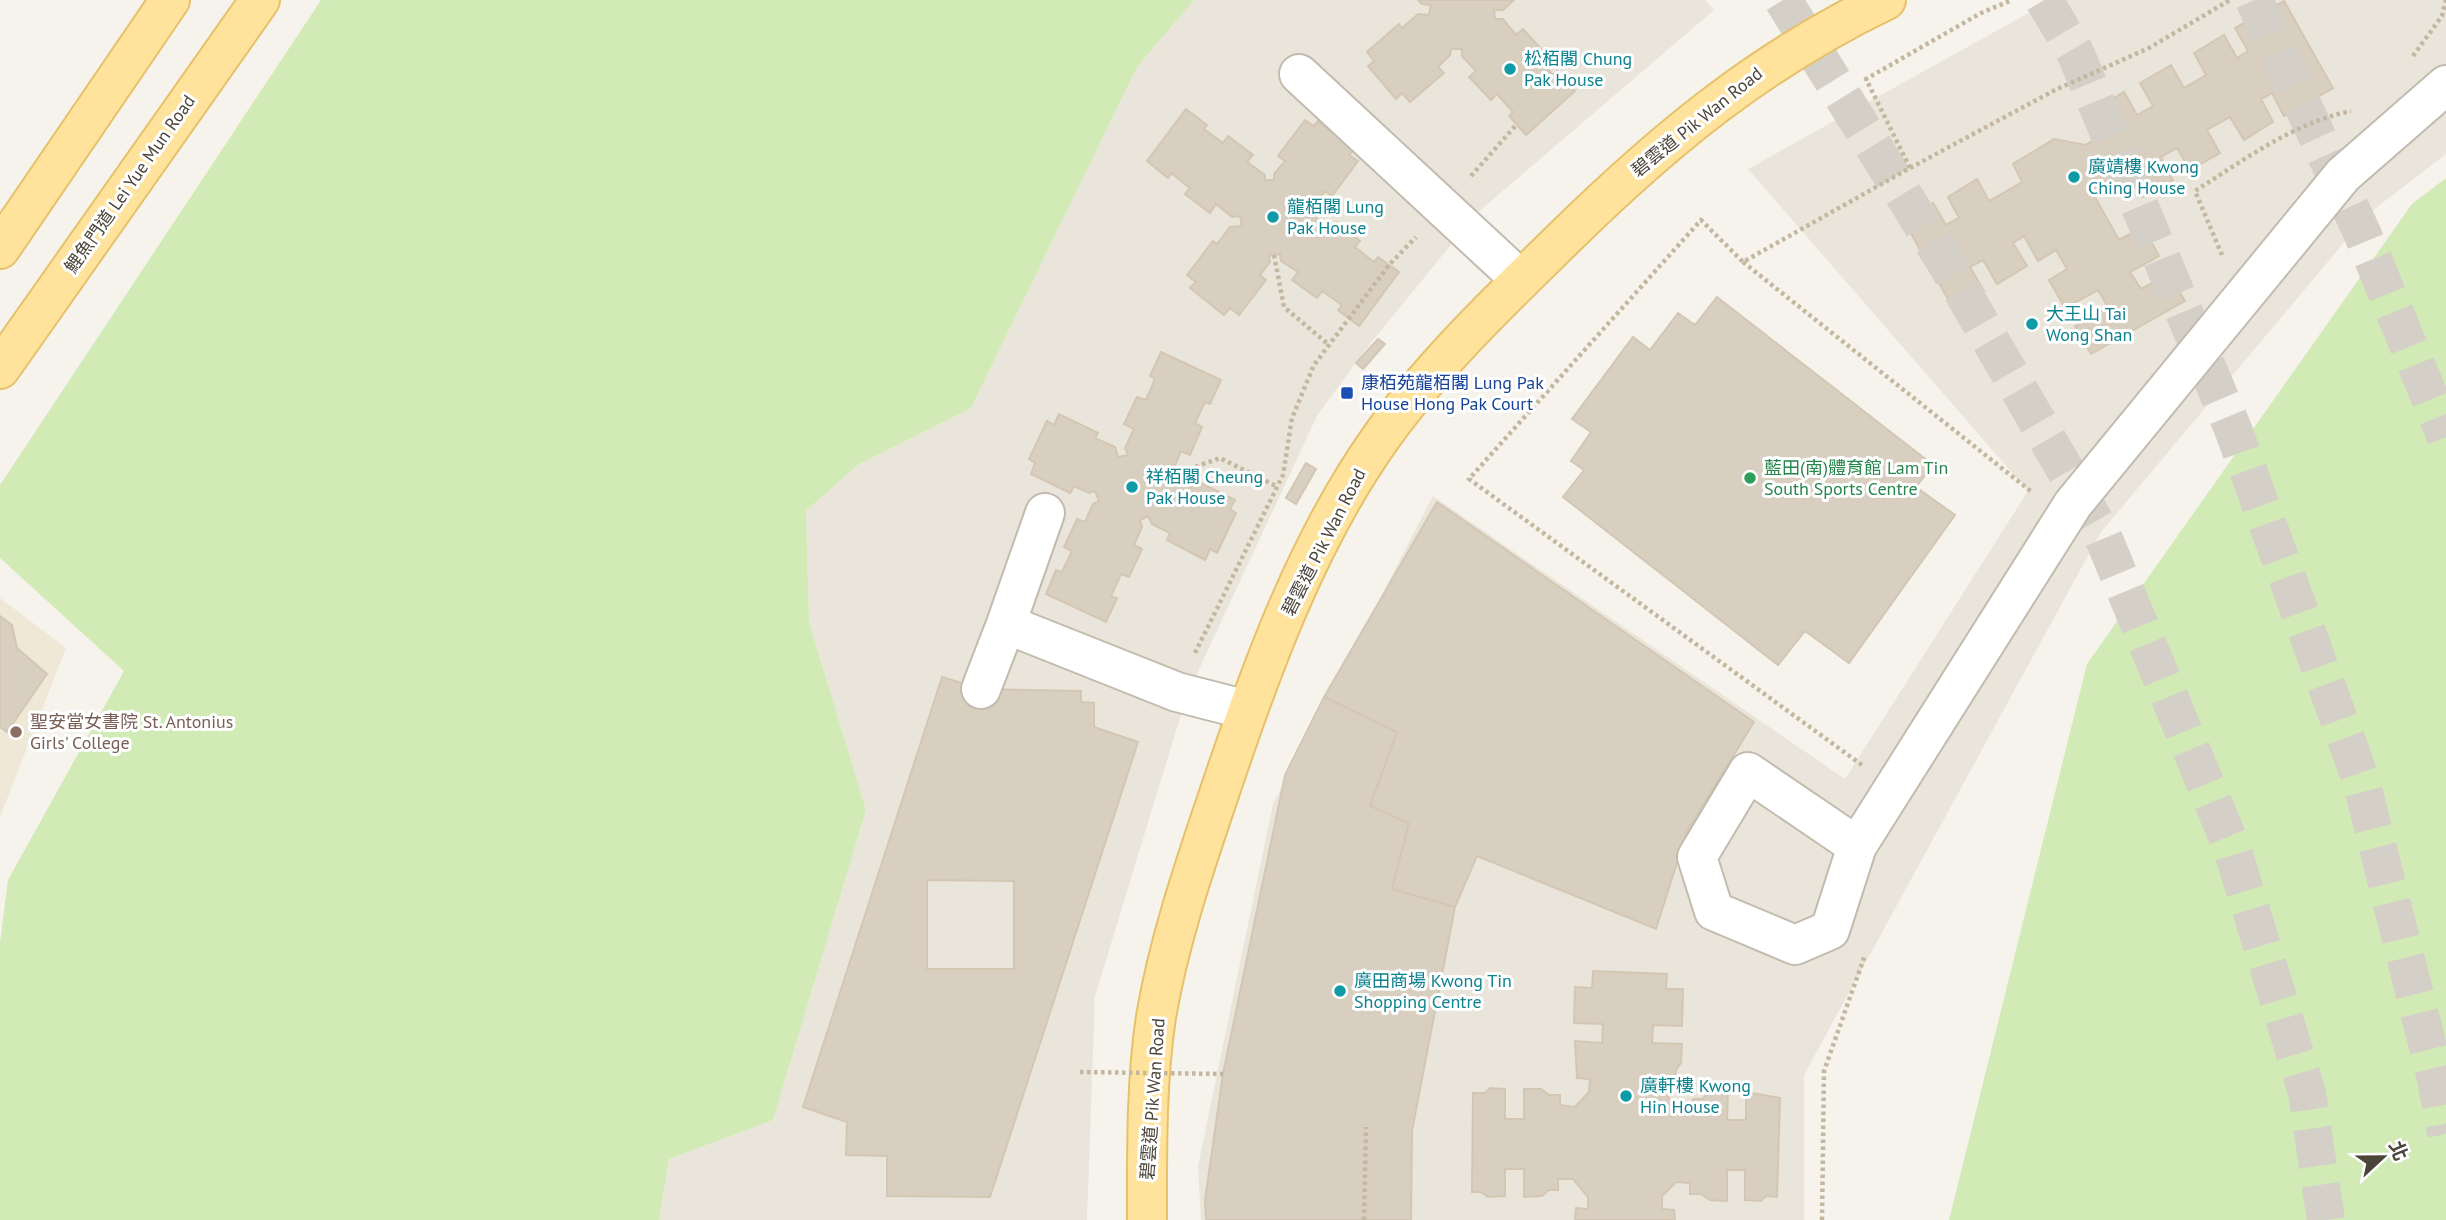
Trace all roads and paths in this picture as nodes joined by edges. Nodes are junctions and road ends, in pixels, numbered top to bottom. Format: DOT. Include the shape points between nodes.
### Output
graph roads {
  1 [pos="170,0"];
  2 [pos="260,0"];
  3 [pos="1886,0"];
  4 [pos="2012,0"];
  5 [pos="2231,0"];
  6 [pos="1299,74"];
  7 [pos="2446,85"];
  8 [pos="2363,109"];
  9 [pos="1517,124"];
  10 [pos="1910,168"];
  11 [pos="1442,207"];
  12 [pos="0,249"];
  13 [pos="1274,256"];
  14 [pos="1743,261"];
  15 [pos="2227,265"];
  16 [pos="1521,280"];
  17 [pos="1328,344"];
  18 [pos="0,369"];
  19 [pos="1169,476"];
  20 [pos="1276,486"];
  21 [pos="2042,500"];
  22 [pos="1045,513"];
  23 [pos="1006,624"];
  24 [pos="1191,661"];
  25 [pos="981,690"];
  26 [pos="1247,709"];
  27 [pos="1868,770"];
  28 [pos="1857,846"];
  29 [pos="1869,943"];
  30 [pos="1080,1072"];
  31 [pos="1223,1074"];
  32 [pos="1366,1127"];
  33 [pos="1147,1220"];
  34 [pos="1364,1220"];
  35 [pos="1822,1220"];
  1 -- 12 [label="main road"];
  2 -- 18 [label="main road, 鯉魚門道 Lei Yue Mun Road"];
  3 -- 16 [label="main road, 碧雲道 Pik Wan Road" via="1815,36 1727,96 1623,180"];
  4 -- 10 [label="path" via="1866,79"];
  5 -- 10 [label="path" via="2149,48 2055,90"];
  6 -- 11 [label="lane"];
  7 -- 28 [label="lane" via="2343,174 2073,504"];
  8 -- 15 [label="path" via="2336,114 2279,137 2195,191"];
  9 -- 11 [label="path"];
  10 -- 14 [label="path"];
  11 -- 16 [label="lane"];
  11 -- 17 [label="path" via="1389,265"];
  13 -- 17 [label="path" via="1284,307"];
  14 -- 21 [label="path"];
  14 -- 27 [label="path" via="1701,220 1469,479"];
  16 -- 26 [label="main road, 碧雲道 Pik Wan Road" via="1410,399 1355,476 1310,564"];
  17 -- 20 [label="path" via="1302,390 1283,475"];
  19 -- 20 [label="path" via="1220,458"];
  20 -- 24 [label="path"];
  22 -- 23 [label="lane"];
  23 -- 25 [label="lane"];
  23 -- 26 [label="lane" via="1177,692"];
  26 -- 33 [label="main road, 碧雲道 Pik Wan Road" via="1174,934 1156,1019"];
  28 -- 28 [label="lane" via="1830,930 1794,945 1714,911 1697,857 1748,772"];
  29 -- 35 [label="path" via="1824,1070"];
  30 -- 31 [label="path, bridge"];
  32 -- 34 [label="path"];
}
